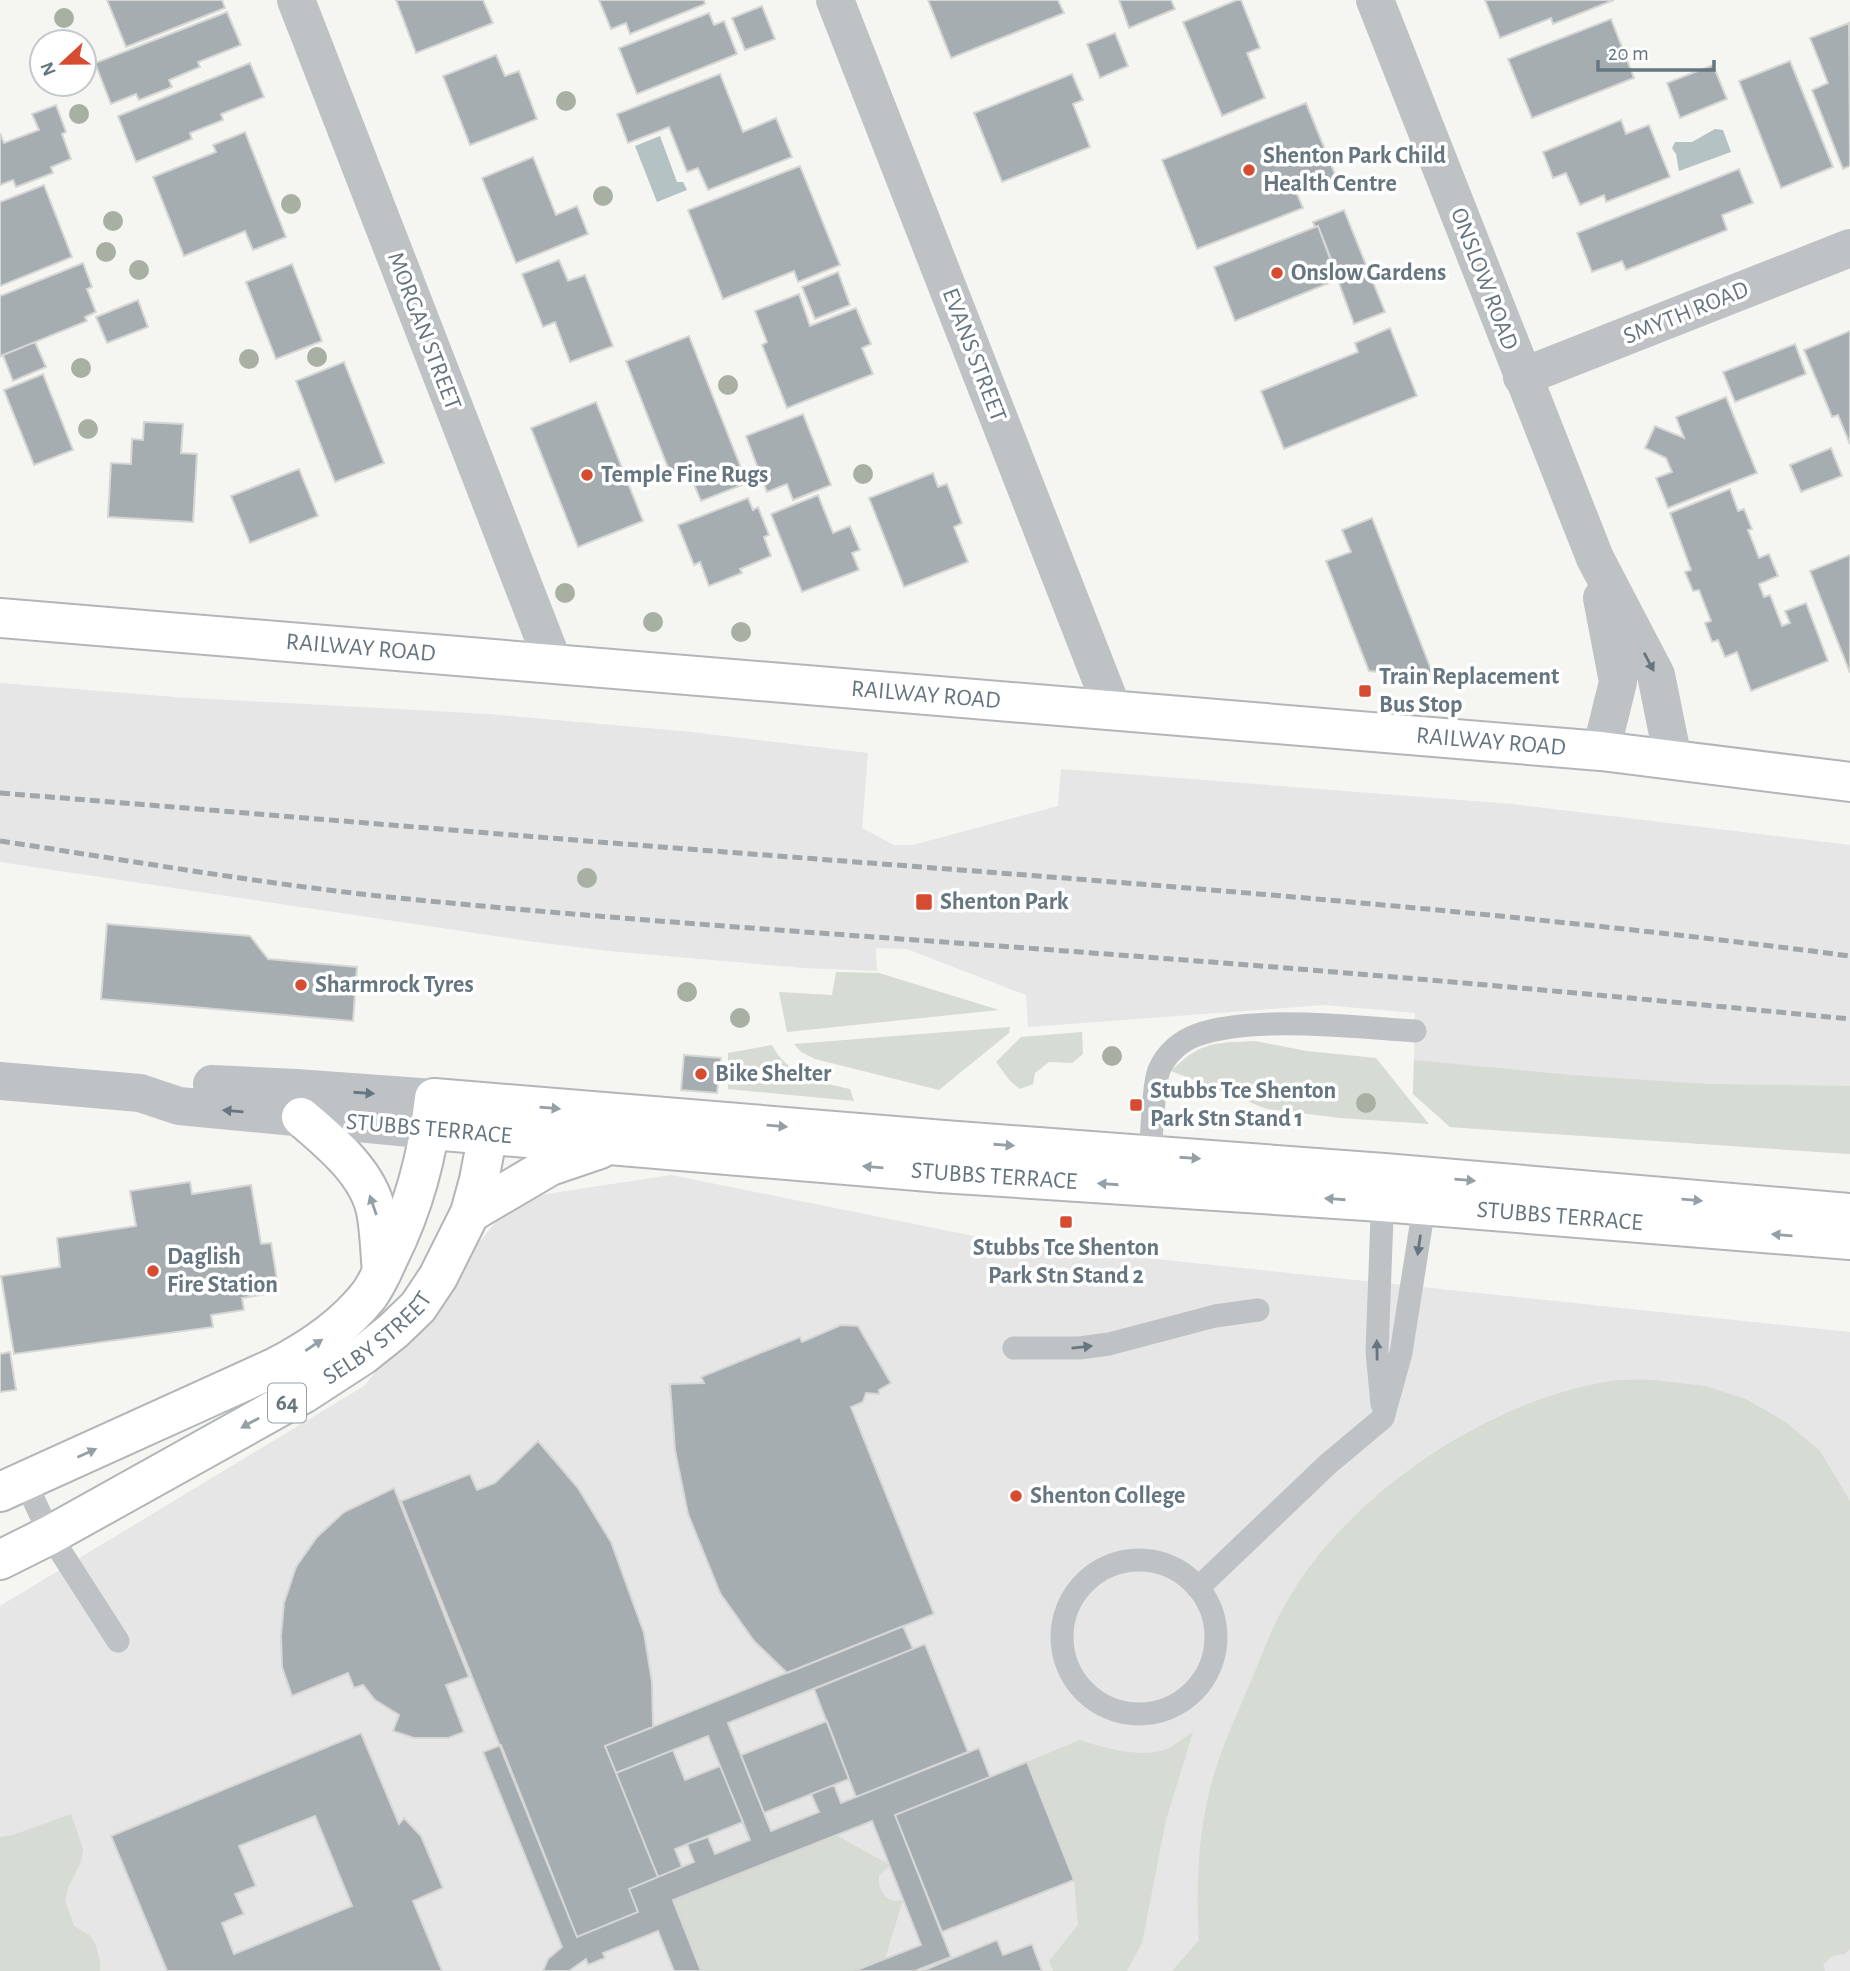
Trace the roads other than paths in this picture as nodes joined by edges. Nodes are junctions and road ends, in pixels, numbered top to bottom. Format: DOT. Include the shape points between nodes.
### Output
graph roads {
  1 [pos="296,0"];
  2 [pos="835,0"];
  3 [pos="1375,0"];
  4 [pos="1850,248"];
  5 [pos="1522,377"];
  6 [pos="1594,558"];
  7 [pos="0,618"];
  8 [pos="553,663"];
  9 [pos="1113,710"];
  10 [pos="1601,751"];
  11 [pos="1673,759"];
  12 [pos="1850,782"];
  13 [pos="1415,1031"];
  14 [pos="0,1081"];
  15 [pos="140,1093"];
  16 [pos="432,1114"];
  17 [pos="301,1117"];
  18 [pos="491,1119"];
  19 [pos="615,1145"];
  20 [pos="1150,1155"];
  21 [pos="1383,1187"];
  22 [pos="1426,1192"];
  23 [pos="470,1213"];
  24 [pos="1850,1213"];
  25 [pos="1850,1240"];
  26 [pos="382,1272"];
  27 [pos="1258,1310"];
  28 [pos="1014,1348"];
  29 [pos="1383,1418"];
  30 [pos="12,1487"];
  31 [pos="50,1535"];
  32 [pos="0,1560"];
  33 [pos="1198,1588"];
  34 [pos="118,1641"];
  1 -- 8 [label="street, MORGAN STREET"];
  2 -- 9 [label="street, EVANS STREET"];
  3 -- 5 [label="street, ONSLOW ROAD"];
  4 -- 5 [label="street, SMYTH ROAD"];
  5 -- 6 [label="street, ONSLOW ROAD"];
  6 -- 10 [label="street, ONSLOW ROAD" via="1618,682"];
  6 -- 11 [label="street, ONSLOW ROAD, one-way" via="1656,675"];
  7 -- 8 [label="main road, RAILWAY ROAD"];
  8 -- 9 [label="main road, RAILWAY ROAD"];
  9 -- 10 [label="main road, RAILWAY ROAD"];
  10 -- 11 [label="main road, RAILWAY ROAD"];
  11 -- 12 [label="main road, RAILWAY ROAD"];
  13 -- 20 [label="lane" via="1264,1025 1195,1035 1166,1057 1157,1074"];
  14 -- 15 [label="street, STUBBS TERRACE"];
  15 -- 16 [label="street, STUBBS TERRACE, one-way" via="187,1084 296,1088"];
  17 -- 15 [label="street, STUBBS TERRACE, one-way" via="178,1106"];
  16 -- 17 [label="street, STUBBS TERRACE"];
  16 -- 18 [label="main road, STUBBS TERRACE"];
  16 -- 26 [label="main road, SELBY STREET / 64" via="419,1184"];
  26 -- 17 [label="main road, one-way" via="376,1208 362,1181 330,1142"];
  18 -- 19 [label="main road, STUBBS TERRACE"];
  18 -- 20 [label="main road, STUBBS TERRACE, one-way"];
  18 -- 23 [label="main road, SELBY STREET / 64"];
  21 -- 19 [label="main road, STUBBS TERRACE, one-way" via="942,1173"];
  19 -- 23 [label="main road" via="550,1166"];
  20 -- 21 [label="main road, STUBBS TERRACE, one-way"];
  21 -- 22 [label="main road, STUBBS TERRACE"];
  29 -- 21 [label="lane, one-way" via="1377,1352"];
  22 -- 24 [label="main road, STUBBS TERRACE, one-way"];
  25 -- 22 [label="main road, STUBBS TERRACE, one-way"];
  22 -- 29 [label="lane, one-way" via="1401,1353"];
  23 -- 31 [label="main road, SELBY STREET / 64, one-way" via="418,1307 363,1355 303,1394"];
  30 -- 26 [label="main road, SELBY STREET / 64, one-way" via="297,1356 346,1320 371,1293"];
  28 -- 27 [label="lane, one-way" via="1109,1344 1215,1316"];
  29 -- 33 [label="lane"];
  30 -- 31 [label="lane"];
  31 -- 32 [label="main road, SELBY STREET / 64"];
  31 -- 34 [label="lane"];
  33 -- 33 [label="lane" via="1214,1622 1215,1648 1201,1684 1182,1702 1145,1714 1120,1712 1096,1701 1078,1683 1066,1660 1062,1635 1067,1609 1090,1578 1108,1566 1140,1560 1172,1567"];
}
